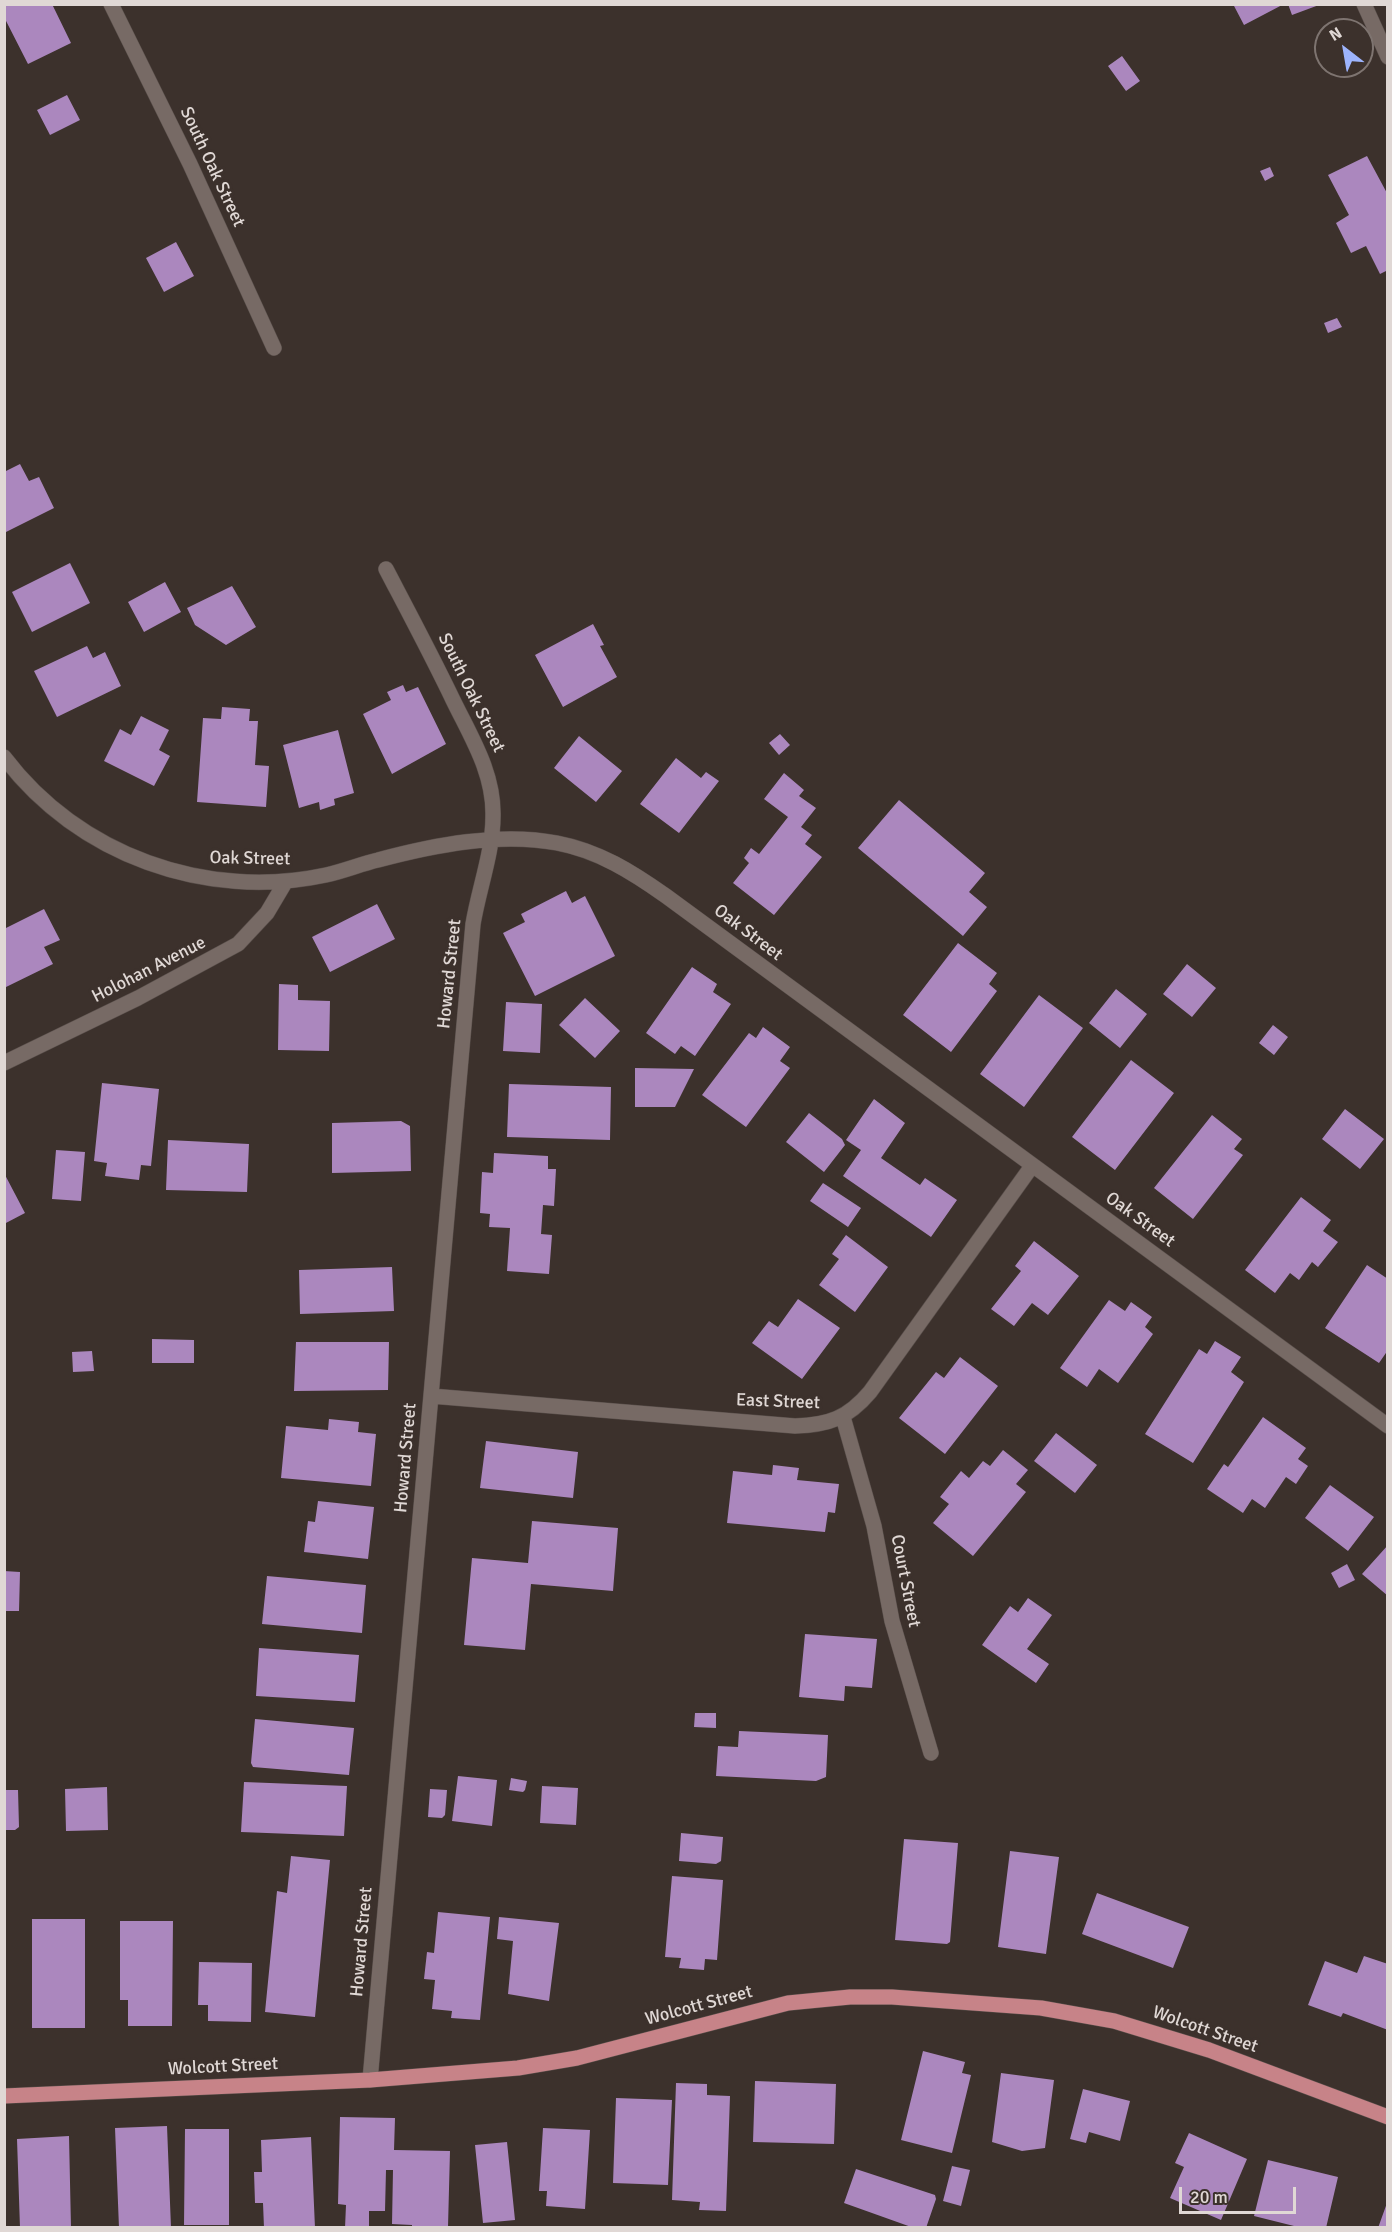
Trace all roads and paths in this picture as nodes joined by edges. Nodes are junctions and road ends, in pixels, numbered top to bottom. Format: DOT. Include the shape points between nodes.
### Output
graph roads {
  1 [pos="111,4"];
  2 [pos="1364,4"];
  3 [pos="1388,57"];
  4 [pos="274,348"];
  5 [pos="386,570"];
  6 [pos="4,757"];
  7 [pos="491,841"];
  8 [pos="286,881"];
  9 [pos="4,1063"];
  10 [pos="1032,1166"];
  11 [pos="431,1396"];
  12 [pos="843,1417"];
  13 [pos="1388,1426"];
  14 [pos="931,1753"];
  15 [pos="370,2080"];
  16 [pos="4,2096"];
  17 [pos="1388,2117"];
  1 -- 4 [label="street, South Oak Street"];
  2 -- 3 [label="street"];
  5 -- 7 [label="street, South Oak Street" via="482,759 493,802"];
  6 -- 8 [label="street, Oak Street" via="60,814 130,856 210,880"];
  7 -- 8 [label="street, Oak Street" via="413,851"];
  7 -- 10 [label="street, Oak Street" via="564,844 630,871"];
  7 -- 11 [label="street, Howard Street" via="473,924"];
  8 -- 9 [label="street, Holohan Avenue" via="267,913 238,945"];
  10 -- 12 [label="street, East Street" via="870,1392"];
  10 -- 13 [label="street, Oak Street"];
  11 -- 12 [label="street, East Street" via="795,1426 819,1425"];
  11 -- 15 [label="street, Howard Street"];
  12 -- 14 [label="street, Court Street" via="874,1526 892,1621"];
  15 -- 16 [label="main road, Wolcott Street"];
  15 -- 17 [label="main road, Wolcott Street" via="518,2068 577,2058 788,2004 892,1997 1041,2008 1114,2021 1209,2050"];
}
